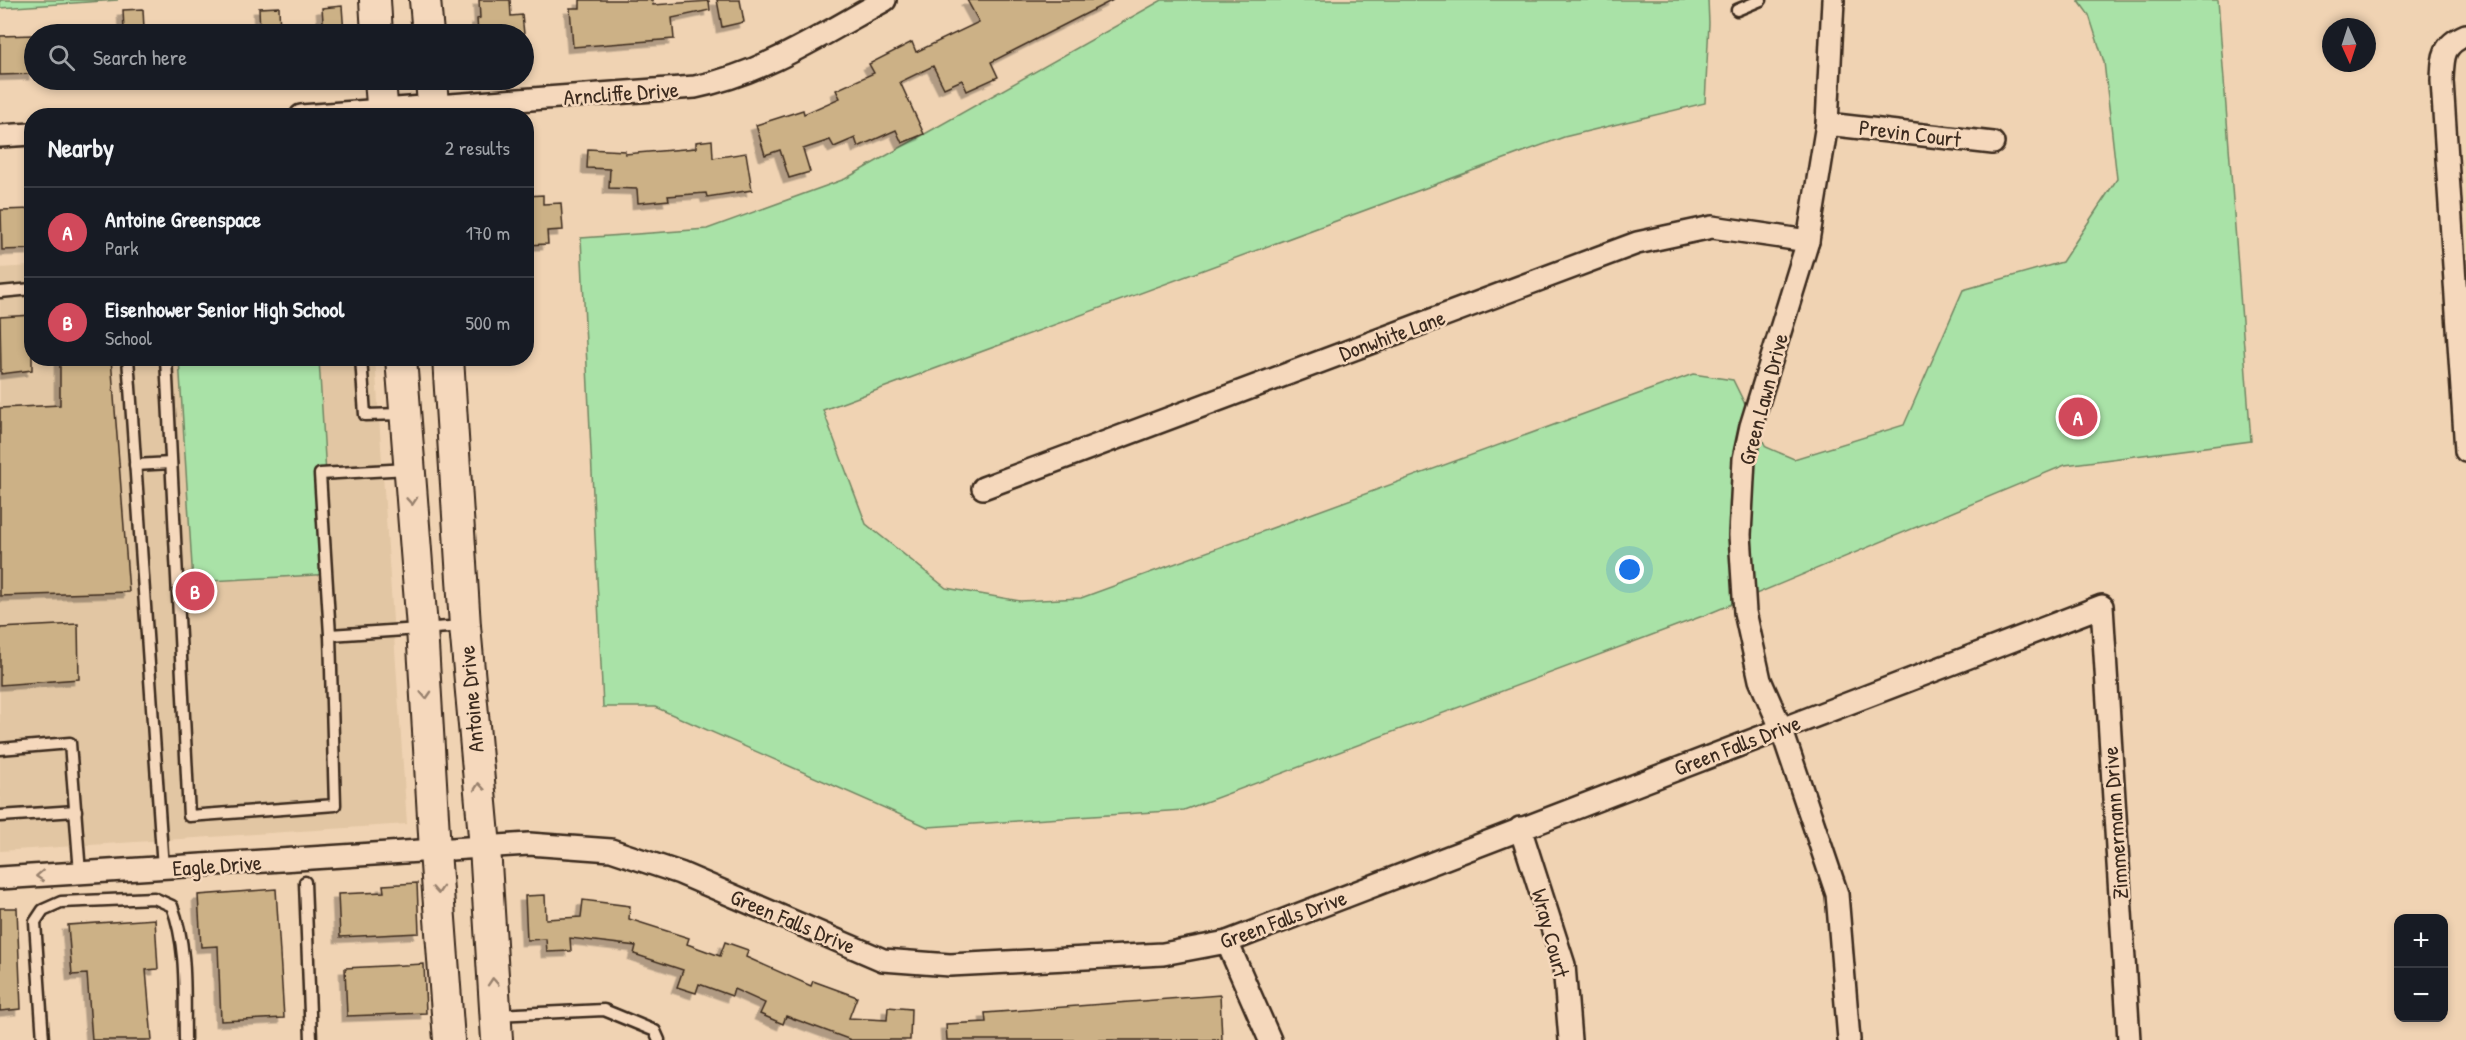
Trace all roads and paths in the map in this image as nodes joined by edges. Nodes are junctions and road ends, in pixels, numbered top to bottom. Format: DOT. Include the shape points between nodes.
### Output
graph roads {
  1 [pos="375,0"];
  2 [pos="425,0"];
  3 [pos="885,0"];
  4 [pos="1761,0"];
  5 [pos="1833,0"];
  6 [pos="1737,10"];
  7 [pos="376,24"];
  8 [pos="427,24"];
  9 [pos="2466,35"];
  10 [pos="381,90"];
  11 [pos="433,101"];
  12 [pos="382,108"];
  13 [pos="403,108"];
  14 [pos="1827,124"];
  15 [pos="24,134"];
  16 [pos="0,136"];
  17 [pos="1993,143"];
  18 [pos="1808,241"];
  19 [pos="24,290"];
  20 [pos="0,292"];
  21 [pos="129,366"];
  22 [pos="166,366"];
  23 [pos="362,366"];
  24 [pos="400,366"];
  25 [pos="448,366"];
  26 [pos="451,411"];
  27 [pos="391,415"];
  28 [pos="2466,451"];
  29 [pos="171,463"];
  30 [pos="135,465"];
  31 [pos="410,469"];
  32 [pos="983,488"];
  33 [pos="2102,606"];
  34 [pos="465,626"];
  35 [pos="422,627"];
  36 [pos="330,634"];
  37 [pos="1781,728"];
  38 [pos="0,749"];
  39 [pos="76,810"];
  40 [pos="0,816"];
  41 [pos="1520,828"];
  42 [pos="485,847"];
  43 [pos="435,851"];
  44 [pos="163,868"];
  45 [pos="80,873"];
  46 [pos="0,878"];
  47 [pos="304,882"];
  48 [pos="1227,942"];
  49 [pos="496,1028"];
  50 [pos="43,1040"];
  51 [pos="185,1040"];
  52 [pos="311,1040"];
  53 [pos="449,1040"];
  54 [pos="659,1040"];
  55 [pos="1270,1040"];
  56 [pos="1570,1040"];
  57 [pos="1849,1040"];
  58 [pos="2129,1040"];
  1 -- 7 [label="main road"];
  2 -- 8 [label="main road"];
  3 -- 11 [label="street, Arncliffe Drive" via="764,66 725,81 664,91"];
  4 -- 6 [label="lane"];
  5 -- 14 [label="street, Green Lawn Drive"];
  9 -- 28 [label="street" via="2446,49 2442,81"];
  10 -- 12 [label="main road"];
  11 -- 13 [label="street, Arncliffe Drive"];
  14 -- 17 [label="street, Previn Court"];
  14 -- 18 [label="street, Green Lawn Drive"];
  15 -- 16 [label="street"];
  18 -- 32 [label="street, Donwhite Lane" via="1712,227 1637,243"];
  18 -- 37 [label="street, Green Lawn Drive" via="1751,426 1741,495 1745,612 1760,680"];
  19 -- 20 [label="lane"];
  21 -- 30 [label="lane"];
  22 -- 29 [label="lane"];
  23 -- 27 [label="lane" via="365,415"];
  24 -- 27 [label="main road, Antoine Drive"];
  25 -- 26 [label="main road, Antoine Drive"];
  26 -- 27 [label="main road"];
  26 -- 34 [label="main road, Antoine Drive"];
  27 -- 31 [label="main road, Antoine Drive"];
  29 -- 30 [label="lane"];
  29 -- 36 [label="lane" via="189,816 336,805"];
  30 -- 44 [label="lane"];
  31 -- 35 [label="main road, Antoine Drive, one-way"];
  31 -- 36 [label="lane" via="320,474"];
  33 -- 37 [label="street, Green Falls Drive"];
  33 -- 58 [label="street, Zimmermann Drive"];
  34 -- 35 [label="lane"];
  42 -- 34 [label="main road, Antoine Drive, one-way"];
  35 -- 36 [label="lane"];
  35 -- 43 [label="main road, Antoine Drive, one-way"];
  37 -- 41 [label="street, Green Falls Drive"];
  37 -- 57 [label="street, Green Lawn Drive" via="1837,894"];
  38 -- 39 [label="lane" via="70,743"];
  39 -- 40 [label="lane"];
  39 -- 45 [label="lane"];
  41 -- 48 [label="street, Green Falls Drive"];
  41 -- 56 [label="street, Wray Court" via="1564,965"];
  42 -- 43 [label="street, Green Falls Drive"];
  42 -- 48 [label="street, Green Falls Drive" via="530,844 611,850 680,873 883,960 950,965 1162,954"];
  49 -- 42 [label="main road, Antoine Drive, one-way"];
  43 -- 44 [label="street, Eagle Drive"];
  43 -- 53 [label="main road, Antoine Drive, one-way"];
  44 -- 45 [label="street, Eagle Drive"];
  45 -- 46 [label="street, Eagle Drive, one-way"];
  47 -- 52 [label="lane"];
  48 -- 55 [label="street"];
  49 -- 54 [label="lane" via="604,1010 655,1031"];
  50 -- 51 [label="lane" via="35,922 43,910 61,902 154,898 172,906 180,927"];
}
